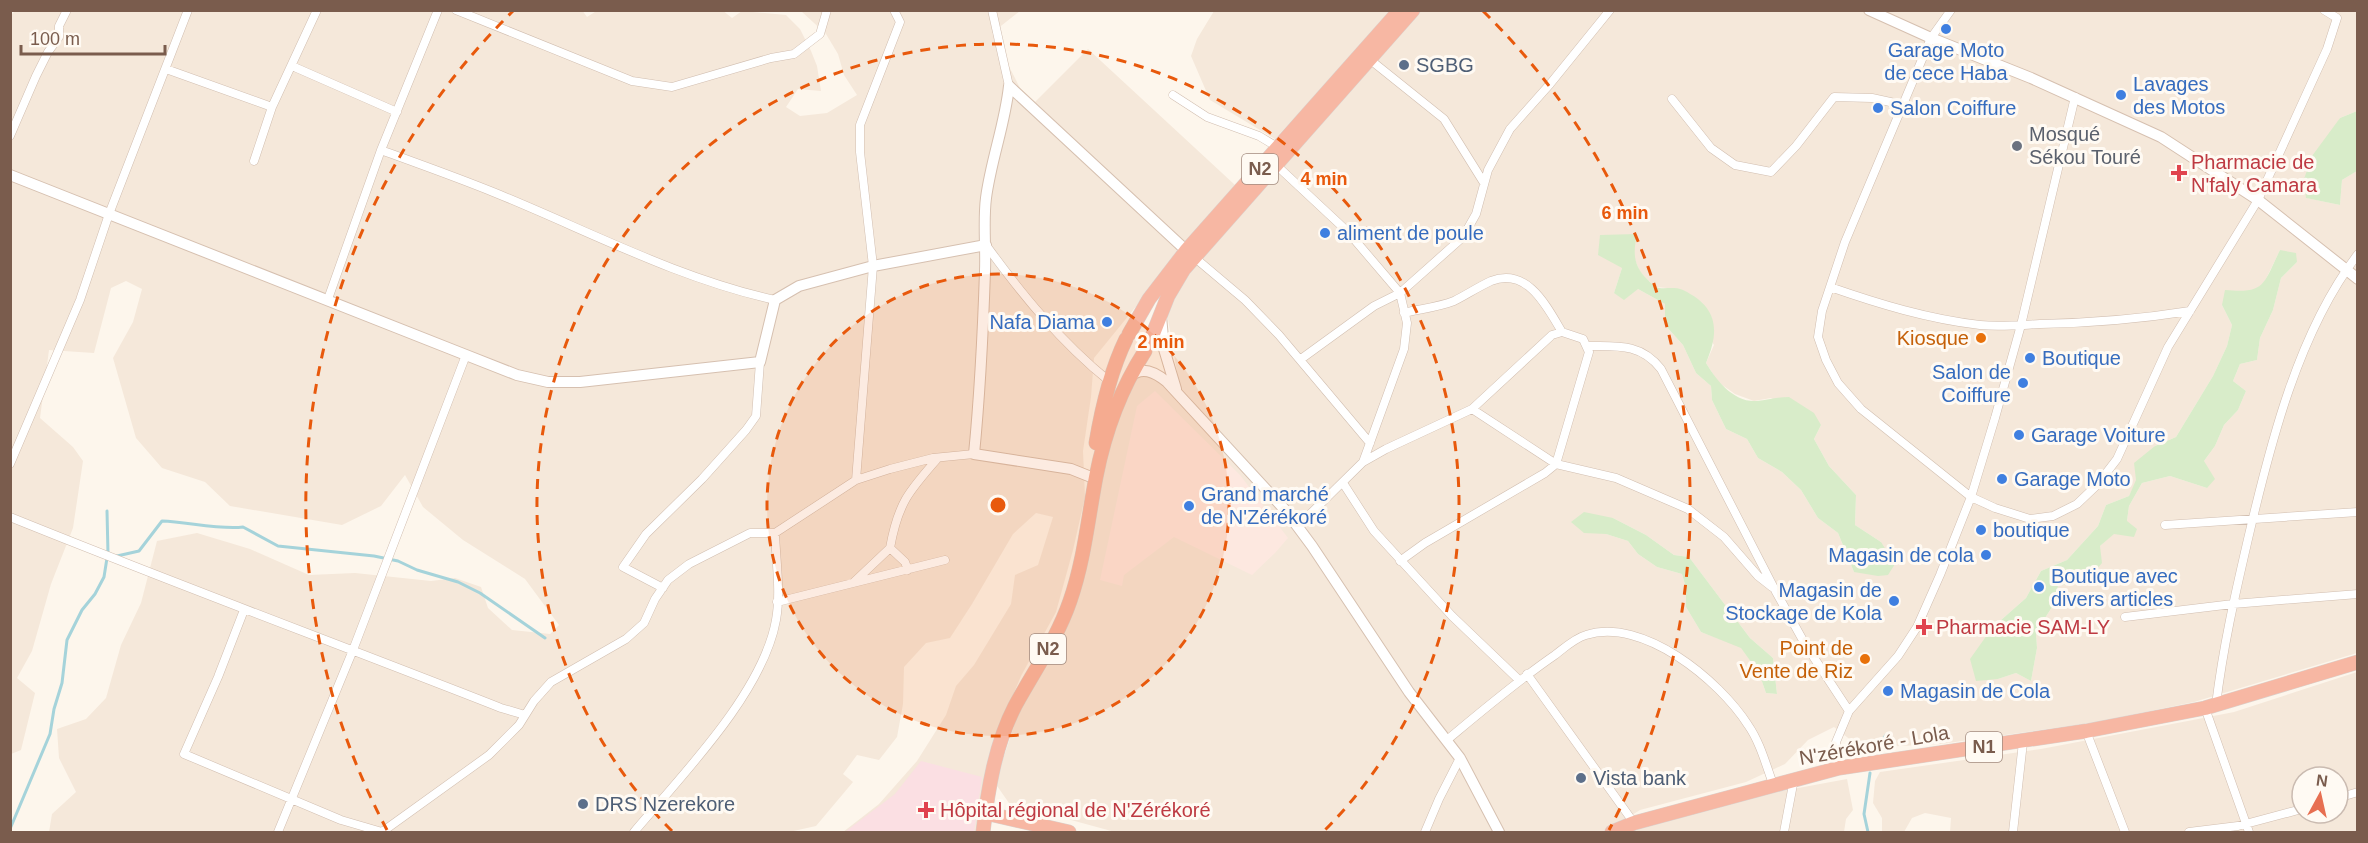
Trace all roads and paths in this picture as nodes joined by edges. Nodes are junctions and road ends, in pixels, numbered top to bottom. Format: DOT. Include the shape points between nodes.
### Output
graph roads {
  1 [pos="67,10"];
  2 [pos="188,10"];
  3 [pos="317,10"];
  4 [pos="438,10"];
  5 [pos="456,10"];
  6 [pos="827,10"];
  7 [pos="894,10"];
  8 [pos="992,10"];
  9 [pos="1400,10"];
  10 [pos="1413,10"];
  11 [pos="1610,10"];
  12 [pos="1869,10"];
  13 [pos="1951,10"];
  14 [pos="2324,10"];
  15 [pos="1931,38"];
  16 [pos="1366,57"];
  17 [pos="292,66"];
  18 [pos="166,69"];
  19 [pos="1009,86"];
  20 [pos="1173,95"];
  21 [pos="2075,97"];
  22 [pos="1672,99"];
  23 [pos="1904,105"];
  24 [pos="272,107"];
  25 [pos="397,112"];
  26 [pos="10,136"];
  27 [pos="381,150"];
  28 [pos="1275,157"];
  29 [pos="254,161"];
  30 [pos="10,175"];
  31 [pos="1484,183"];
  32 [pos="2258,200"];
  33 [pos="109,214"];
  34 [pos="986,245"];
  35 [pos="1190,254"];
  36 [pos="2358,254"];
  37 [pos="873,266"];
  38 [pos="2346,270"];
  39 [pos="2358,279"];
  40 [pos="1830,287"];
  41 [pos="1400,293"];
  42 [pos="328,299"];
  43 [pos="775,300"];
  44 [pos="2190,311"];
  45 [pos="1161,312"];
  46 [pos="1404,313"];
  47 [pos="2020,325"];
  48 [pos="1562,332"];
  49 [pos="1128,337"];
  50 [pos="1587,345"];
  51 [pos="1147,348"];
  52 [pos="466,355"];
  53 [pos="1301,359"];
  54 [pos="760,362"];
  55 [pos="1109,381"];
  56 [pos="1127,381"];
  57 [pos="1178,392"];
  58 [pos="1472,409"];
  59 [pos="1370,443"];
  60 [pos="974,454"];
  61 [pos="938,458"];
  62 [pos="1363,462"];
  63 [pos="10,464"];
  64 [pos="1556,464"];
  65 [pos="1096,478"];
  66 [pos="856,480"];
  67 [pos="1343,483"];
  68 [pos="1971,497"];
  69 [pos="2358,512"];
  70 [pos="10,517"];
  71 [pos="2252,519"];
  72 [pos="2164,525"];
  73 [pos="1298,526"];
  74 [pos="775,533"];
  75 [pos="890,548"];
  76 [pos="945,560"];
  77 [pos="1400,561"];
  78 [pos="908,570"];
  79 [pos="853,584"];
  80 [pos="663,588"];
  81 [pos="1775,590"];
  82 [pos="2358,594"];
  83 [pos="777,602"];
  84 [pos="2233,604"];
  85 [pos="244,610"];
  86 [pos="2125,617"];
  87 [pos="353,650"];
  88 [pos="2358,662"];
  89 [pos="1527,674"];
  90 [pos="1519,680"];
  91 [pos="2210,706"];
  92 [pos="1849,711"];
  93 [pos="525,715"];
  94 [pos="2086,732"];
  95 [pos="1447,740"];
  96 [pos="2023,742"];
  97 [pos="1460,758"];
  98 [pos="1839,768"];
  99 [pos="1794,779"];
  100 [pos="1773,784"];
  101 [pos="293,799"];
  102 [pos="2290,812"];
  103 [pos="985,813"];
  104 [pos="2246,824"];
  105 [pos="1640,826"];
  106 [pos="359,830"];
  107 [pos="278,832"];
  108 [pos="382,832"];
  109 [pos="634,832"];
  110 [pos="983,832"];
  111 [pos="1070,832"];
  112 [pos="1425,832"];
  113 [pos="1499,832"];
  114 [pos="1612,832"];
  115 [pos="1784,832"];
  116 [pos="2013,832"];
  117 [pos="2125,832"];
  118 [pos="2189,832"];
  119 [pos="2249,832"];
  1 -- 26 [label="street" via="59,26 59,38 48,52"];
  2 -- 18 [label="street"];
  3 -- 17 [label="street"];
  4 -- 25 [label="street"];
  5 -- 6 [label="street" via="632,81 672,87 794,54 820,34"];
  7 -- 37 [label="street" via="900,22 860,125"];
  8 -- 19 [label="street"];
  9 -- 16 [label="highway, N2"];
  10 -- 16 [label="highway, N2"];
  11 -- 31 [label="street" via="1510,129"];
  12 -- 15 [label="street"];
  13 -- 15 [label="street"];
  14 -- 32 [label="street" via="2337,18 2327,49"];
  15 -- 21 [label="street"];
  15 -- 23 [label="street"];
  16 -- 28 [label="highway, N2"];
  16 -- 31 [label="street" via="1444,119"];
  17 -- 24 [label="street"];
  17 -- 25 [label="street"];
  18 -- 24 [label="street"];
  18 -- 33 [label="street"];
  19 -- 34 [label="street" via="986,199"];
  19 -- 35 [label="street"];
  20 -- 28 [label="street" via="1207,117 1259,136"];
  21 -- 32 [label="street" via="2161,137"];
  21 -- 47 [label="street"];
  22 -- 23 [label="street" via="1711,148 1735,165 1771,172 1834,97 1872,98"];
  23 -- 40 [label="street" via="1845,242"];
  24 -- 29 [label="street"];
  25 -- 27 [label="street"];
  27 -- 42 [label="street"];
  27 -- 43 [label="street" via="492,191 690,276"];
  28 -- 35 [label="highway, N2"];
  28 -- 41 [label="street"];
  30 -- 33 [label="street"];
  31 -- 41 [label="street" via="1476,214 1463,237"];
  32 -- 38 [label="street"];
  32 -- 44 [label="street"];
  33 -- 42 [label="street"];
  33 -- 63 [label="street" via="80,300"];
  34 -- 37 [label="street"];
  34 -- 55 [label="street" via="1054,331"];
  34 -- 60 [label="street"];
  35 -- 45 [label="highway, N2"];
  35 -- 49 [label="highway, N2" via="1149,299"];
  35 -- 53 [label="street" via="1245,300"];
  36 -- 38 [label="street"];
  37 -- 43 [label="street" via="799,286"];
  37 -- 66 [label="street"];
  38 -- 39 [label="street"];
  38 -- 71 [label="street" via="2314,328 2290,388"];
  40 -- 47 [label="street" via="1922,315 1982,325"];
  40 -- 68 [label="street" via="1818,337 1838,383 1861,409"];
  41 -- 46 [label="street"];
  41 -- 53 [label="street" via="1374,306"];
  42 -- 52 [label="street"];
  43 -- 54 [label="street"];
  44 -- 47 [label="street" via="2147,318"];
  44 -- 68 [label="street" via="2168,347 2117,459 2076,504 2053,516 2030,519"];
  45 -- 51 [label="highway, N2"];
  45 -- 57 [label="street" via="1164,349"];
  46 -- 48 [label="street" via="1451,302 1489,282 1512,278 1533,288"];
  46 -- 59 [label="street" via="1404,349"];
  47 -- 68 [label="street"];
  48 -- 50 [label="street" via="1582,339"];
  48 -- 58 [label="street" via="1552,335"];
  49 -- 51 [label="highway" via="1135,330 1143,331 1148,337"];
  49 -- 55 [label="highway, N2"];
  50 -- 64 [label="street" via="1589,352"];
  50 -- 81 [label="street" via="1637,349 1655,361"];
  51 -- 56 [label="highway, N2"];
  52 -- 54 [label="street" via="517,375 548,382 580,382"];
  52 -- 87 [label="street"];
  53 -- 59 [label="street"];
  54 -- 80 [label="street" via="756,416 702,479 646,534 622,567"];
  55 -- 65 [label="highway, N2" via="1098,435"];
  56 -- 57 [label="street" via="1137,372 1152,371"];
  56 -- 65 [label="highway, N2" via="1108,429"];
  57 -- 73 [label="street"];
  58 -- 62 [label="street"];
  58 -- 64 [label="street"];
  59 -- 62 [label="street"];
  60 -- 61 [label="street"];
  60 -- 65 [label="street" via="1071,469"];
  61 -- 66 [label="street"];
  61 -- 75 [label="street" via="907,494 897,514"];
  62 -- 67 [label="street"];
  64 -- 77 [label="street"];
  64 -- 81 [label="street" via="1616,478 1688,509 1724,537"];
  65 -- 103 [label="highway, N2" via="1070,601 1060,628 1015,707 990,775"];
  66 -- 74 [label="street"];
  67 -- 73 [label="street"];
  67 -- 77 [label="street" via="1374,531"];
  68 -- 92 [label="street" via="1917,627 1898,656"];
  69 -- 71 [label="street"];
  70 -- 85 [label="street"];
  71 -- 72 [label="street"];
  71 -- 84 [label="street"];
  73 -- 95 [label="street" via="1409,692"];
  74 -- 80 [label="street" via="750,533 689,564"];
  74 -- 83 [label="street"];
  75 -- 78 [label="street"];
  75 -- 79 [label="street"];
  76 -- 78 [label="street"];
  77 -- 90 [label="street"];
  78 -- 79 [label="street"];
  79 -- 83 [label="street"];
  80 -- 93 [label="street" via="644,623 626,639 551,682"];
  81 -- 92 [label="street"];
  82 -- 84 [label="street"];
  83 -- 109 [label="street" via="777,619 762,666 699,755"];
  84 -- 86 [label="street"];
  84 -- 91 [label="street"];
  85 -- 87 [label="street"];
  85 -- 101 [label="street" via="184,754"];
  87 -- 93 [label="street"];
  87 -- 101 [label="street"];
  88 -- 91 [label="highway, N'zérékoré - Lola / N1"];
  89 -- 90 [label="street"];
  89 -- 100 [label="street" via="1583,635 1625,632 1653,642 1707,677 1731,702 1749,726"];
  89 -- 105 [label="street"];
  90 -- 95 [label="street"];
  91 -- 94 [label="highway, N'zérékoré - Lola / N1"];
  91 -- 104 [label="street"];
  92 -- 98 [label="street" via="1836,742"];
  93 -- 108 [label="street" via="489,755"];
  94 -- 96 [label="highway, N'zérékoré - Lola / N1"];
  94 -- 117 [label="street"];
  95 -- 97 [label="street"];
  96 -- 98 [label="highway, N'zérékoré - Lola / N1"];
  96 -- 116 [label="street"];
  97 -- 112 [label="street"];
  97 -- 113 [label="street"];
  98 -- 99 [label="highway, N'zérékoré - Lola / N1"];
  99 -- 100 [label="highway, N'zérékoré - Lola / N1"];
  99 -- 115 [label="street"];
  100 -- 105 [label="highway, N'zérékoré - Lola / N1"];
  101 -- 106 [label="street"];
  101 -- 107 [label="street"];
  102 -- 104 [label="street"];
  103 -- 110 [label="highway"];
  103 -- 111 [label="highway"];
  104 -- 118 [label="street"];
  104 -- 119 [label="street"];
  105 -- 114 [label="highway, N'zérékoré - Lola / N1"];
  106 -- 108 [label="street"];
}
